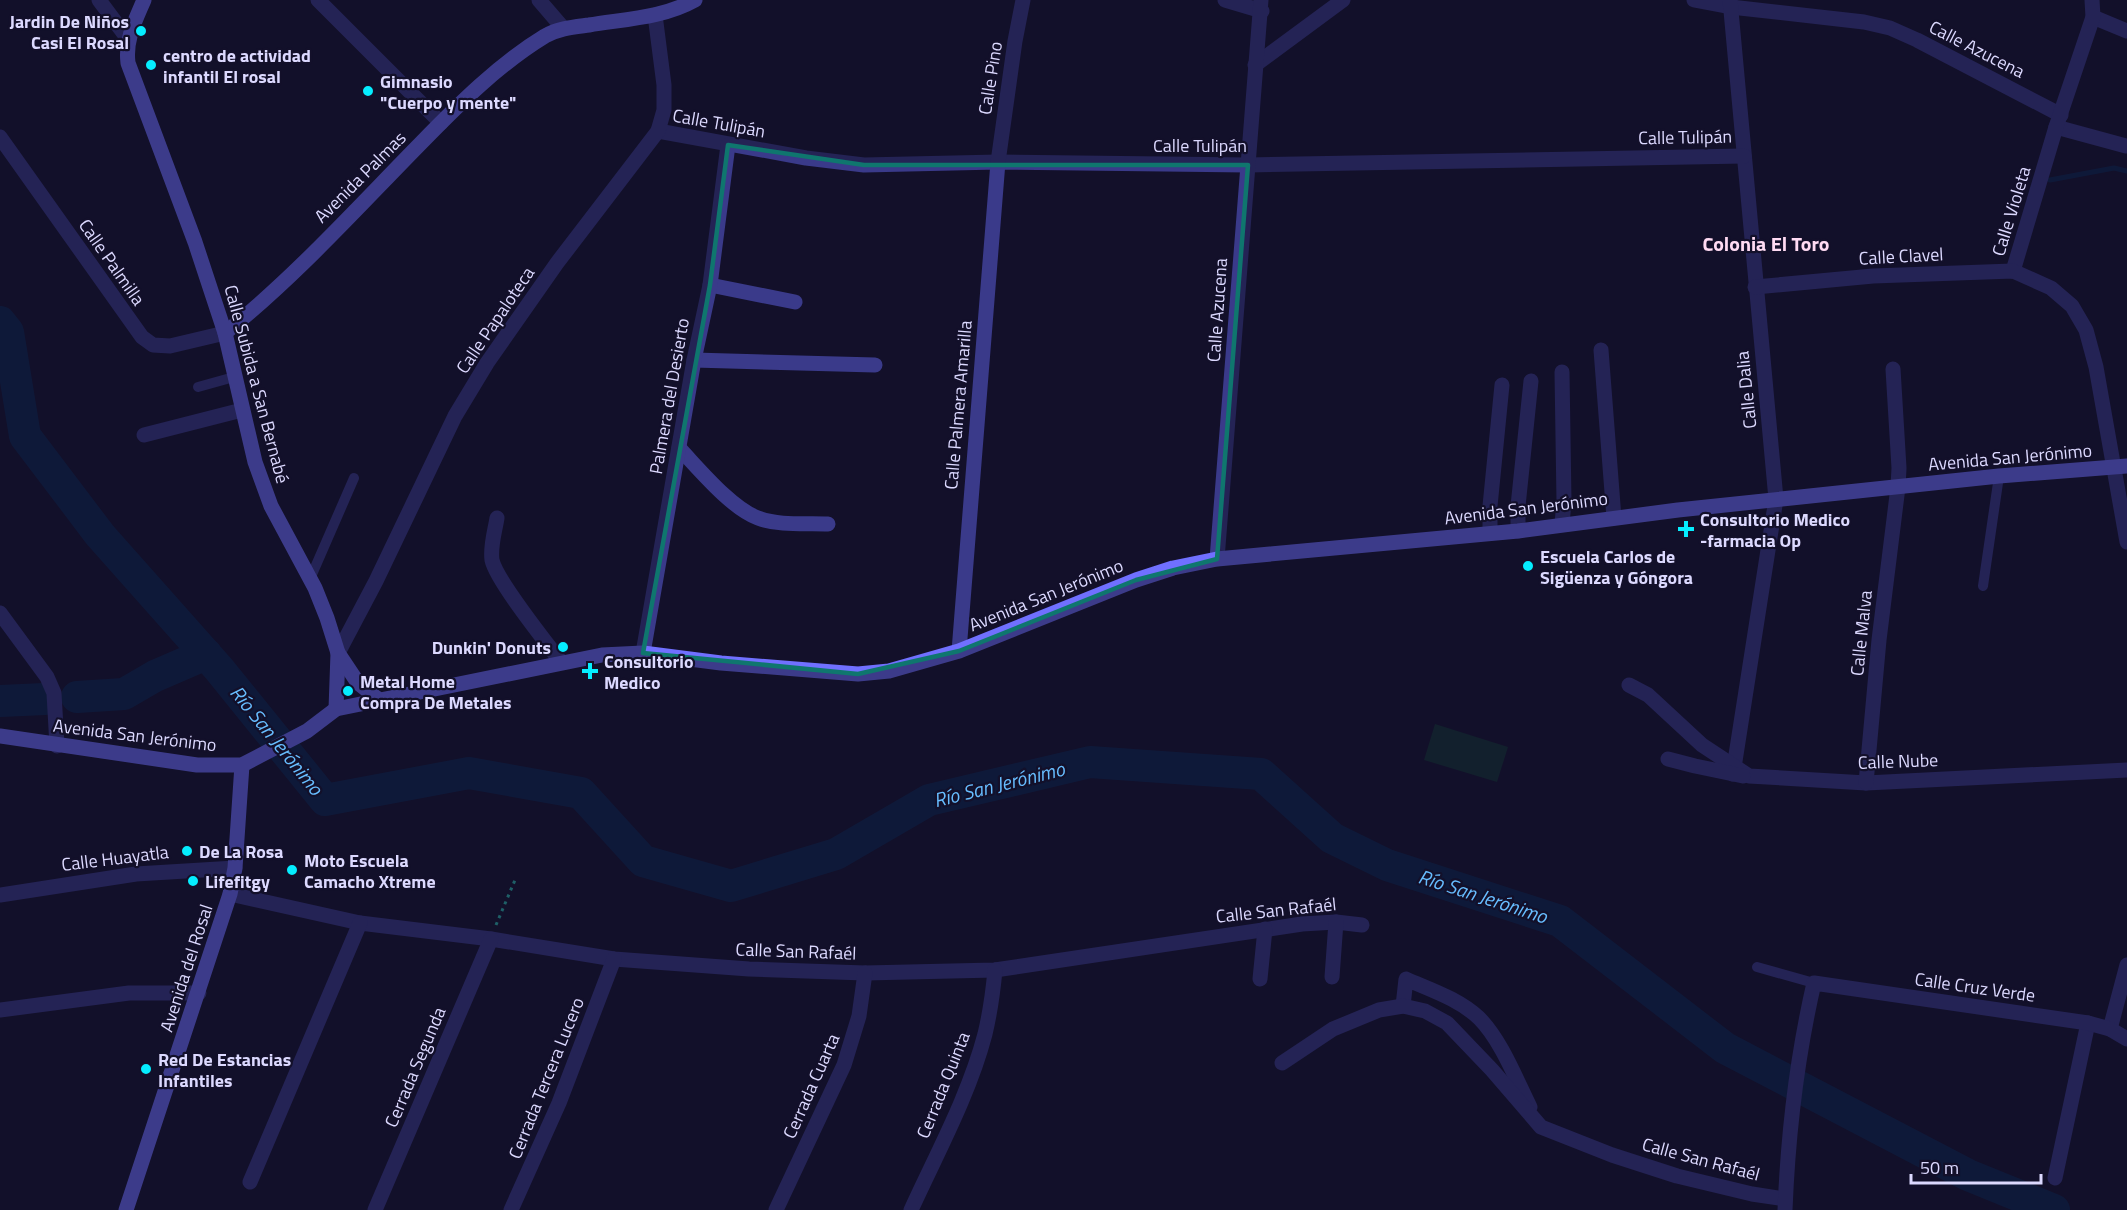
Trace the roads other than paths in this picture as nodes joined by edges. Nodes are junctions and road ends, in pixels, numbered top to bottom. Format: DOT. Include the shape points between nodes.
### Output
graph roads {
  1 [pos="99,0"];
  2 [pos="144,0"];
  3 [pos="318,0"];
  4 [pos="539,0"];
  5 [pos="695,0"];
  6 [pos="1023,0"];
  7 [pos="1225,0"];
  8 [pos="1343,0"];
  9 [pos="1694,0"];
  10 [pos="2092,0"];
  11 [pos="1730,4"];
  12 [pos="1261,5"];
  13 [pos="655,15"];
  14 [pos="2093,16"];
  15 [pos="563,28"];
  16 [pos="2127,31"];
  17 [pos="128,39"];
  18 [pos="1255,65"];
  19 [pos="2059,121"];
  20 [pos="441,123"];
  21 [pos="658,131"];
  22 [pos="0,137"];
  23 [pos="728,145"];
  24 [pos="2126,146"];
  25 [pos="1744,156"];
  26 [pos="998,162"];
  27 [pos="1248,165"];
  28 [pos="2013,271"];
  29 [pos="710,285"];
  30 [pos="1755,287"];
  31 [pos="795,302"];
  32 [pos="225,333"];
  33 [pos="1601,350"];
  34 [pos="694,360"];
  35 [pos="875,365"];
  36 [pos="1893,369"];
  37 [pos="1562,372"];
  38 [pos="234,377"];
  39 [pos="1531,381"];
  40 [pos="1502,385"];
  41 [pos="198,387"];
  42 [pos="242,410"];
  43 [pos="144,435"];
  44 [pos="679,447"];
  45 [pos="2120,467"];
  46 [pos="1999,476"];
  47 [pos="354,478"];
  48 [pos="1898,487"];
  49 [pos="1776,500"];
  50 [pos="497,518"];
  51 [pos="1614,518"];
  52 [pos="828,524"];
  53 [pos="1562,524"];
  54 [pos="1518,531"];
  55 [pos="1490,533"];
  56 [pos="2127,543"];
  57 [pos="1217,559"];
  58 [pos="310,579"];
  59 [pos="1983,586"];
  60 [pos="0,614"];
  61 [pos="959,651"];
  62 [pos="338,653"];
  63 [pos="643,653"];
  64 [pos="561,662"];
  65 [pos="1629,685"];
  66 [pos="378,699"];
  67 [pos="336,709"];
  68 [pos="0,736"];
  69 [pos="57,746"];
  70 [pos="1668,759"];
  71 [pos="242,765"];
  72 [pos="1734,770"];
  73 [pos="2127,770"];
  74 [pos="1866,783"];
  75 [pos="234,868"];
  76 [pos="230,894"];
  77 [pos="0,895"];
  78 [pos="1336,922"];
  79 [pos="360,923"];
  80 [pos="1362,925"];
  81 [pos="1265,929"];
  82 [pos="491,939"];
  83 [pos="614,959"];
  84 [pos="2127,965"];
  85 [pos="1757,967"];
  86 [pos="995,970"];
  87 [pos="865,973"];
  88 [pos="1332,977"];
  89 [pos="1260,979"];
  90 [pos="1814,983"];
  91 [pos="199,993"];
  92 [pos="1403,1006"];
  93 [pos="0,1010"];
  94 [pos="2088,1023"];
  95 [pos="2110,1029"];
  96 [pos="2127,1039"];
  97 [pos="1282,1063"];
  98 [pos="1541,1127"];
  99 [pos="2055,1178"];
  100 [pos="250,1182"];
  101 [pos="1785,1204"];
  102 [pos="126,1210"];
  103 [pos="375,1210"];
  104 [pos="511,1210"];
  105 [pos="776,1210"];
  106 [pos="910,1210"];
  1 -- 17 [label="street"];
  2 -- 17 [label="main road, Calle Subida a San Bernabé"];
  3 -- 20 [label="street"];
  4 -- 15 [label="street"];
  5 -- 13 [label="main road, Avenida Palmas"];
  6 -- 26 [label="street, Calle Pino"];
  7 -- 12 [label="street"];
  8 -- 18 [label="street"];
  9 -- 11 [label="street, Calle Azucena"];
  10 -- 14 [label="street, Calle Violeta"];
  11 -- 19 [label="street, Calle Azucena" via="1890,28"];
  11 -- 25 [label="street, Calle Dalia"];
  12 -- 18 [label="street, Calle Azucena"];
  13 -- 15 [label="main road, Avenida Palmas"];
  13 -- 21 [label="street, Calle Papaloteca" via="664,86 664,110"];
  14 -- 16 [label="street"];
  14 -- 19 [label="street, Calle Violeta"];
  15 -- 20 [label="main road, Avenida Palmas" via="548,34 491,75"];
  17 -- 32 [label="main road, Calle Subida a San Bernabé" via="128,63"];
  18 -- 27 [label="street, Calle Azucena"];
  19 -- 24 [label="street, Calle Azucena"];
  19 -- 28 [label="street, Calle Violeta"];
  20 -- 32 [label="main road, Avenida Palmas" via="270,296"];
  21 -- 23 [label="street, Calle Tulipán"];
  21 -- 62 [label="street, Calle Papaloteca" via="487,363 455,416"];
  22 -- 32 [label="street, Calle Palmilla" via="142,338 153,345 170,346"];
  23 -- 26 [label="street, Calle Tulipán" via="864,165"];
  23 -- 29 [label="street, Palmera del Desierto"];
  25 -- 27 [label="street, Calle Tulipán"];
  25 -- 30 [label="street, Calle Dalia"];
  26 -- 27 [label="street, Calle Tulipán"];
  26 -- 61 [label="street, Calle Palmera Amarilla"];
  27 -- 57 [label="street, Calle Azucena"];
  28 -- 30 [label="street, Calle Clavel" via="1873,276"];
  28 -- 45 [label="street, Calle Violeta" via="2051,288 2072,306 2086,330"];
  29 -- 31 [label="street"];
  29 -- 34 [label="street, Palmera del Desierto"];
  30 -- 49 [label="street, Calle Dalia"];
  32 -- 38 [label="main road, Calle Subida a San Bernabé"];
  33 -- 51 [label="street"];
  34 -- 35 [label="street"];
  34 -- 44 [label="street, Palmera del Desierto"];
  36 -- 48 [label="street, Calle Malva"];
  37 -- 53 [label="street"];
  38 -- 41 [label="lane"];
  38 -- 42 [label="main road, Calle Subida a San Bernabé"];
  39 -- 54 [label="street"];
  40 -- 55 [label="street"];
  42 -- 43 [label="street"];
  42 -- 58 [label="main road, Calle Subida a San Bernabé" via="271,506"];
  44 -- 52 [label="street" via="743,509 758,518"];
  44 -- 63 [label="street, Palmera del Desierto"];
  45 -- 46 [label="main road, Avenida San Jerónimo"];
  45 -- 56 [label="street, Calle Violeta"];
  46 -- 48 [label="main road, Avenida San Jerónimo"];
  46 -- 59 [label="lane"];
  47 -- 58 [label="lane"];
  48 -- 49 [label="main road, Avenida San Jerónimo"];
  48 -- 74 [label="street, Calle Malva"];
  49 -- 51 [label="main road, Avenida San Jerónimo"];
  49 -- 72 [label="street, Calle Dalia"];
  50 -- 64 [label="street" via="492,562"];
  51 -- 53 [label="main road, Avenida San Jerónimo"];
  53 -- 54 [label="main road, Avenida San Jerónimo"];
  54 -- 55 [label="main road, Avenida San Jerónimo"];
  55 -- 57 [label="main road, Avenida San Jerónimo"];
  57 -- 61 [label="main road, Avenida San Jerónimo" via="1136,580"];
  58 -- 62 [label="main road, Calle Subida a San Bernabé"];
  60 -- 69 [label="street" via="47,677 54,693"];
  61 -- 63 [label="main road, Avenida San Jerónimo" via="889,671 858,674"];
  62 -- 66 [label="main road" via="358,683"];
  62 -- 67 [label="main road, Calle Subida a San Bernabé"];
  63 -- 64 [label="main road, Avenida San Jerónimo"];
  64 -- 66 [label="main road, Avenida San Jerónimo"];
  65 -- 72 [label="street" via="1648,695"];
  66 -- 67 [label="main road, Avenida San Jerónimo"];
  67 -- 71 [label="main road, Avenida San Jerónimo" via="307,731"];
  68 -- 69 [label="main road, Avenida San Jerónimo"];
  69 -- 71 [label="main road, Avenida San Jerónimo" via="197,765"];
  70 -- 72 [label="street, Calle Nube"];
  71 -- 75 [label="main road, Avenida del Rosal"];
  72 -- 74 [label="street, Calle Nube" via="1749,776"];
  73 -- 74 [label="street, Calle Nube"];
  75 -- 76 [label="main road, Avenida del Rosal"];
  75 -- 77 [label="street, Calle Huayatla" via="145,873"];
  76 -- 79 [label="street, Calle San Rafaél"];
  76 -- 91 [label="main road, Avenida del Rosal"];
  78 -- 80 [label="street, Calle San Rafaél"];
  78 -- 81 [label="street, Calle San Rafaél"];
  78 -- 88 [label="street"];
  79 -- 82 [label="street, Calle San Rafaél"];
  79 -- 100 [label="street"];
  81 -- 86 [label="street, Calle San Rafaél"];
  81 -- 89 [label="street"];
  82 -- 83 [label="street, Calle San Rafaél"];
  82 -- 103 [label="street, Cerrada Segunda"];
  83 -- 87 [label="street, Calle San Rafaél"];
  83 -- 104 [label="street, Cerrada Tercera Lucero" via="559,1103"];
  84 -- 95 [label="street"];
  85 -- 90 [label="lane"];
  86 -- 87 [label="street, Calle San Rafaél"];
  86 -- 106 [label="street, Cerrada Quinta" via="985,1036 963,1097"];
  87 -- 105 [label="street, Cerrada Cuarta" via="859,1016 844,1065"];
  90 -- 94 [label="street, Calle Cruz Verde"];
  90 -- 101 [label="street" via="1803,1028"];
  91 -- 93 [label="street" via="129,993"];
  91 -- 102 [label="main road, Avenida del Rosal"];
  92 -- 97 [label="street, Calle San Rafaél" via="1379,1010 1333,1029"];
  92 -- 98 [label="street, Calle San Rafaél" via="1425,1011 1447,1023"];
  92 -- 98 [label="street" via="1406,979 1450,998 1479,1018"];
  94 -- 95 [label="street, Calle Cruz Verde"];
  94 -- 99 [label="street"];
  95 -- 96 [label="street, Calle Cruz Verde"];
  98 -- 101 [label="street, Calle San Rafaél" via="1677,1176"];
}
